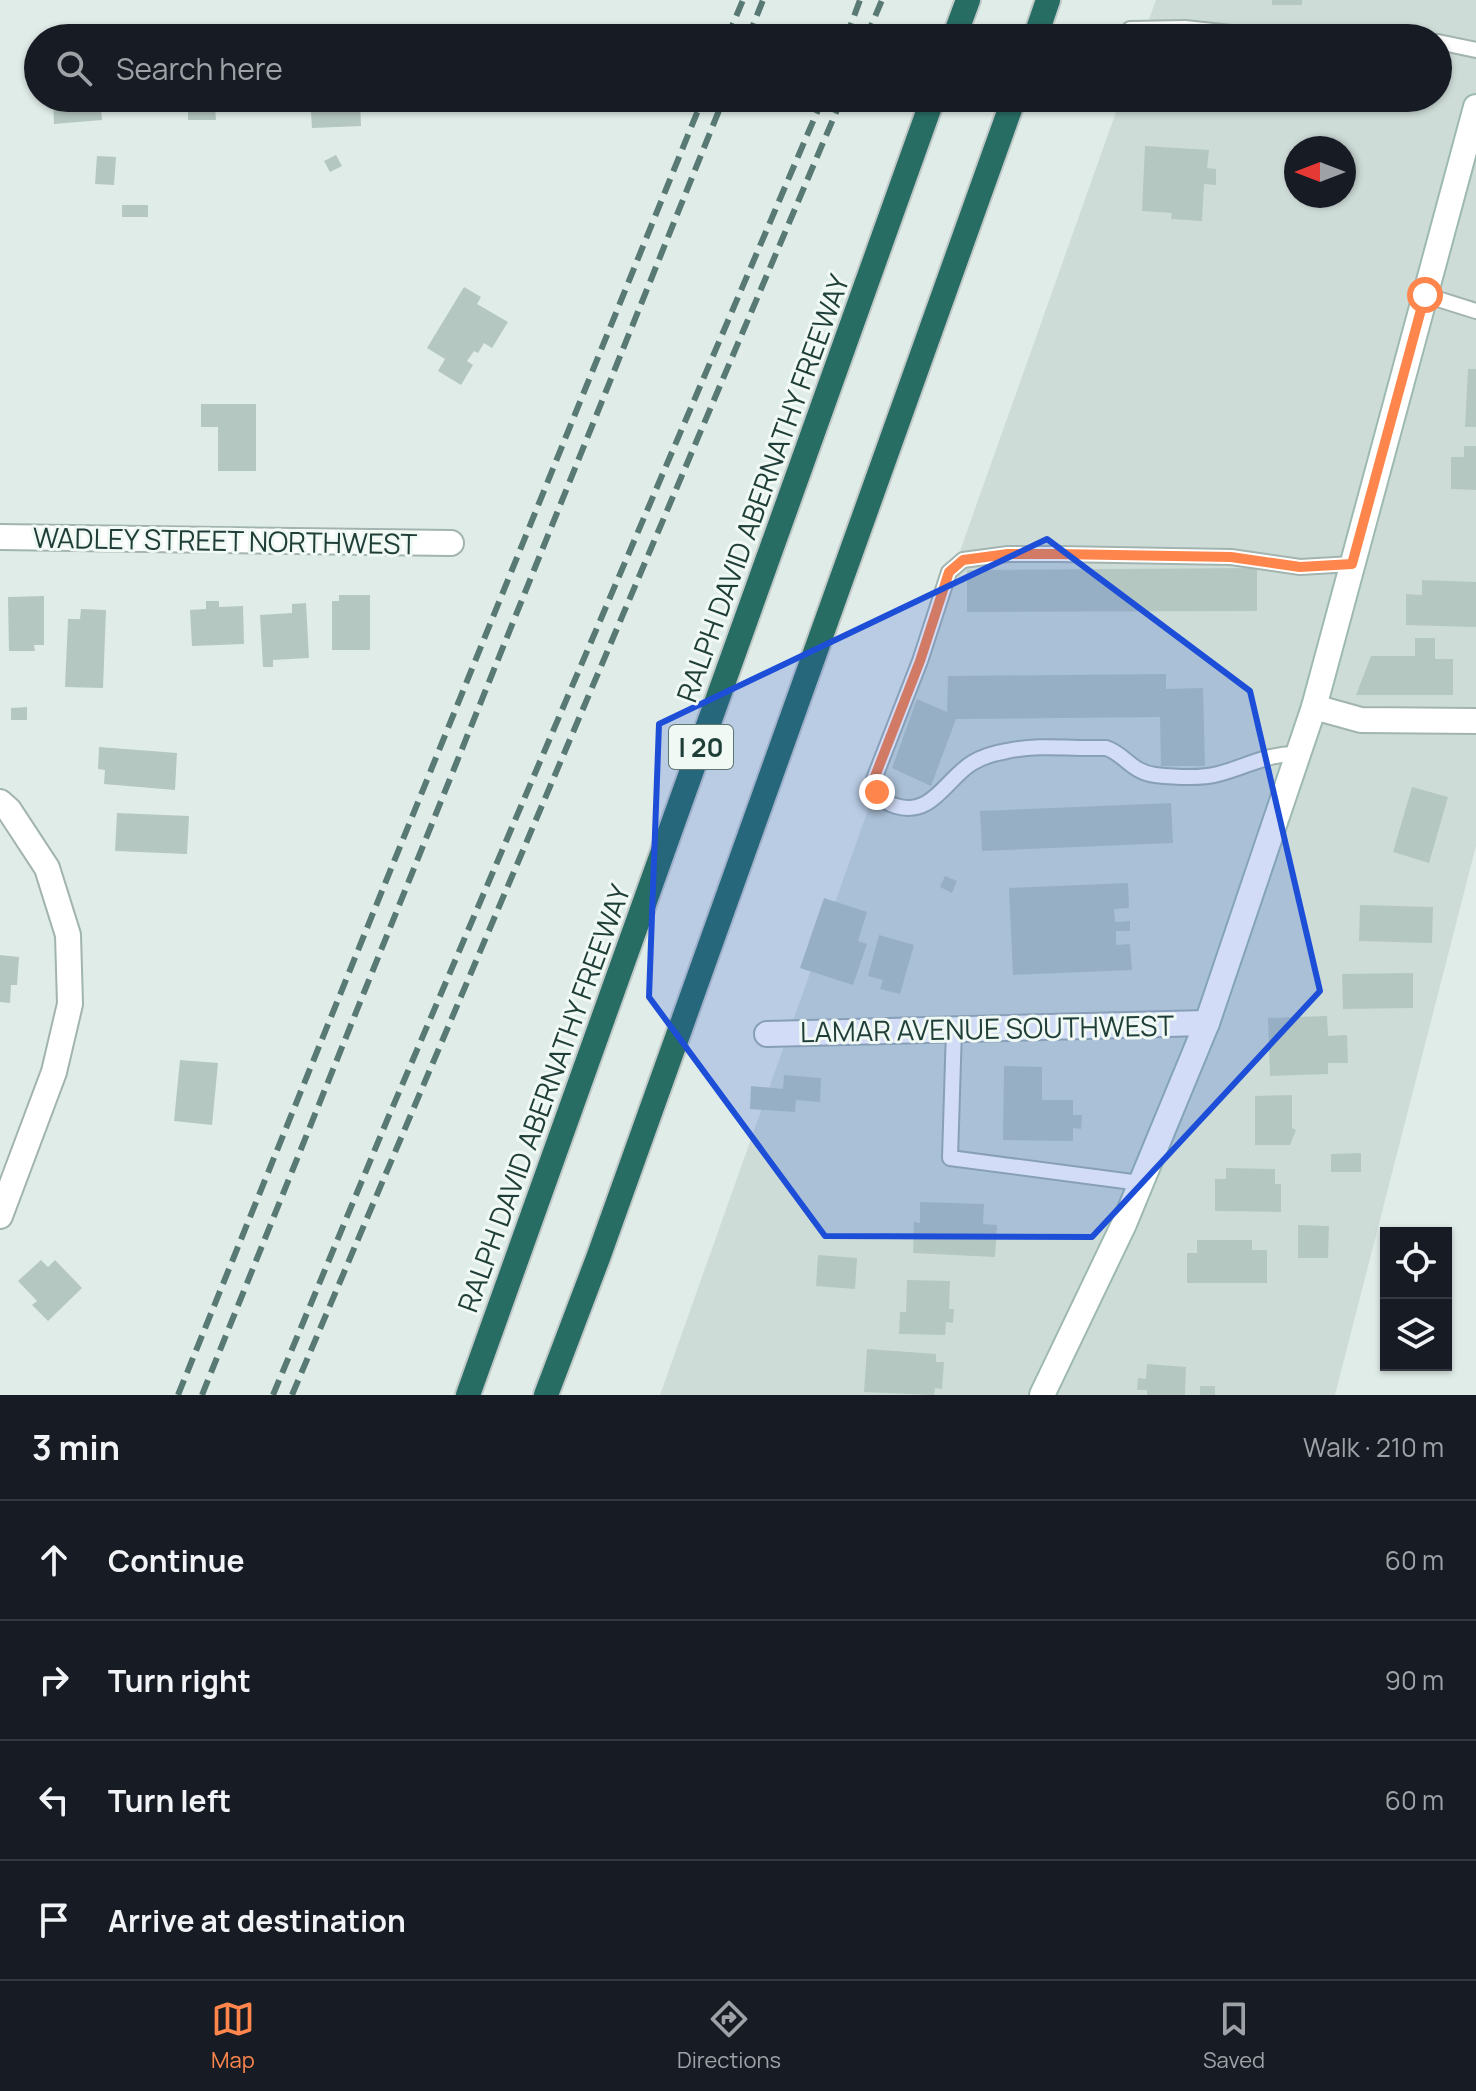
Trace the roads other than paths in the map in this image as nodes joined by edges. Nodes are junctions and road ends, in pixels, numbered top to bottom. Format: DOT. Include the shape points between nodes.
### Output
graph roads {
  1 [pos="968,0"];
  2 [pos="1048,0"];
  3 [pos="959,24"];
  4 [pos="1040,24"];
  5 [pos="1452,45"];
  6 [pos="1476,50"];
  7 [pos="1476,107"];
  8 [pos="928,112"];
  9 [pos="1009,112"];
  10 [pos="1425,295"];
  11 [pos="1476,311"];
  12 [pos="0,537"];
  13 [pos="451,543"];
  14 [pos="1352,564"];
  15 [pos="1314,707"];
  16 [pos="1476,721"];
  17 [pos="1297,754"];
  18 [pos="0,802"];
  19 [pos="1207,1023"];
  20 [pos="954,1029"];
  21 [pos="767,1034"];
  22 [pos="1140,1183"];
  23 [pos="0,1216"];
  24 [pos="468,1395"];
  25 [pos="546,1395"];
  26 [pos="1042,1395"];
  1 -- 3 [label="highway"];
  2 -- 4 [label="highway"];
  5 -- 6 [label="lane"];
  7 -- 10 [label="street"];
  8 -- 24 [label="highway, RALPH DAVID ABERNATHY FREEWAY / I 20"];
  9 -- 25 [label="highway, I 20"];
  10 -- 11 [label="lane"];
  10 -- 14 [label="street"];
  12 -- 13 [label="street, WADLEY STREET NORTHWEST"];
  14 -- 15 [label="street"];
  14 -- 17 [label="lane" via="1300,567 1231,557 1058,554 963,560 949,572 874,779 884,801 916,808 931,802 973,762 1009,750 1106,748 1139,771 1199,776 1269,756"];
  15 -- 16 [label="street" via="1361,720"];
  15 -- 17 [label="street"];
  17 -- 19 [label="street"];
  18 -- 23 [label="street" via="47,868 68,935 70,1004 54,1072"];
  19 -- 20 [label="street, LAMAR AVENUE SOUTHWEST"];
  19 -- 22 [label="street"];
  20 -- 21 [label="street, LAMAR AVENUE SOUTHWEST"];
  20 -- 22 [label="lane" via="950,1158"];
  22 -- 26 [label="street"];
}
